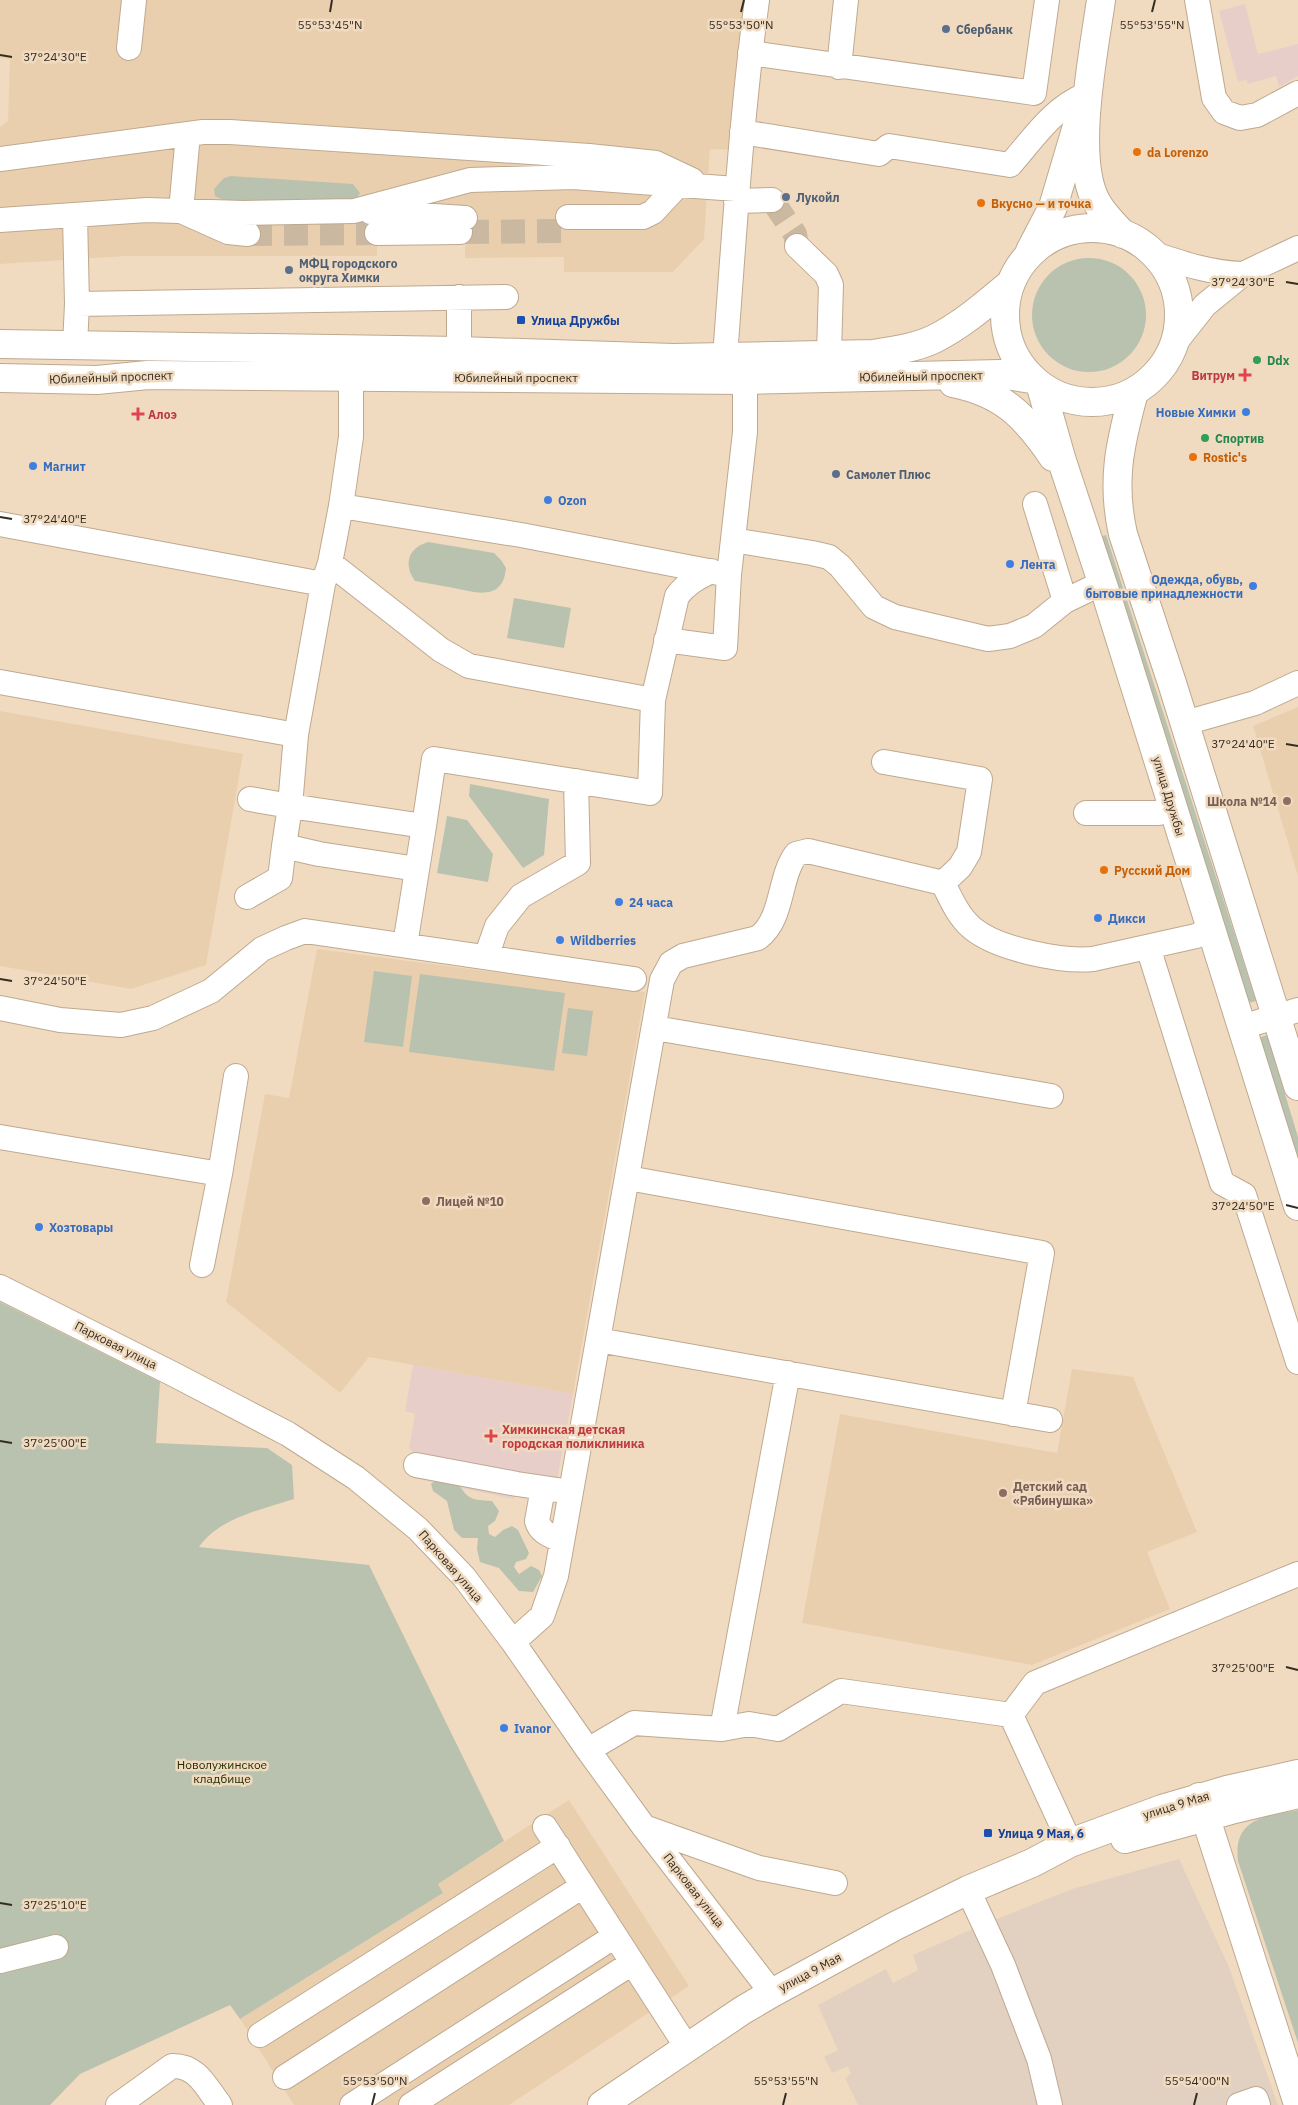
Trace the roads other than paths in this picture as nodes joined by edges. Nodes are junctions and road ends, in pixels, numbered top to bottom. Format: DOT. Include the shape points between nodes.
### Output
graph roads {
  1 [pos="134,0"];
  2 [pos="757,0"];
  3 [pos="846,0"];
  4 [pos="1047,0"];
  5 [pos="1101,0"];
  6 [pos="1197,0"];
  7 [pos="129,48"];
  8 [pos="750,53"];
  9 [pos="839,66"];
  10 [pos="1086,90"];
  11 [pos="1298,93"];
  12 [pos="742,132"];
  13 [pos="188,134"];
  14 [pos="0,159"];
  15 [pos="678,185"];
  16 [pos="708,187"];
  17 [pos="736,195"];
  18 [pos="772,200"];
  19 [pos="181,211"];
  20 [pos="354,211"];
  21 [pos="76,215"];
  22 [pos="0,220"];
  23 [pos="568,224"];
  24 [pos="377,233"];
  25 [pos="248,234"];
  26 [pos="1123,234"];
  27 [pos="797,246"];
  28 [pos="1298,248"];
  29 [pos="1154,254"];
  30 [pos="1026,257"];
  31 [pos="1243,274"];
  32 [pos="1010,284"];
  33 [pos="459,297"];
  34 [pos="506,297"];
  35 [pos="77,304"];
  36 [pos="1174,343"];
  37 [pos="0,344"];
  38 [pos="75,345"];
  39 [pos="459,351"];
  40 [pos="829,354"];
  41 [pos="725,357"];
  42 [pos="351,376"];
  43 [pos="914,376"];
  44 [pos="0,378"];
  45 [pos="745,380"];
  46 [pos="1036,383"];
  47 [pos="1134,392"];
  48 [pos="1069,483"];
  49 [pos="1035,504"];
  50 [pos="341,506"];
  51 [pos="0,524"];
  52 [pos="733,540"];
  53 [pos="720,573"];
  54 [pos="327,574"];
  55 [pos="1102,583"];
  56 [pos="1065,601"];
  57 [pos="666,640"];
  58 [pos="0,682"];
  59 [pos="1298,683"];
  60 [pos="653,700"];
  61 [pos="1185,723"];
  62 [pos="296,735"];
  63 [pos="884,762"];
  64 [pos="576,781"];
  65 [pos="250,798"];
  66 [pos="290,806"];
  67 [pos="1173,808"];
  68 [pos="1086,813"];
  69 [pos="424,826"];
  70 [pos="284,846"];
  71 [pos="417,869"];
  72 [pos="943,883"];
  73 [pos="247,898"];
  74 [pos="1211,930"];
  75 [pos="405,945"];
  76 [pos="1148,946"];
  77 [pos="486,957"];
  78 [pos="634,979"];
  79 [pos="0,1008"];
  80 [pos="1287,1013"];
  81 [pos="1242,1027"];
  82 [pos="655,1028"];
  83 [pos="236,1076"];
  84 [pos="1298,1086"];
  85 [pos="1051,1096"];
  86 [pos="0,1137"];
  87 [pos="220,1174"];
  88 [pos="628,1178"];
  89 [pos="1298,1206"];
  90 [pos="202,1265"];
  91 [pos="0,1287"];
  92 [pos="598,1340"];
  93 [pos="1298,1362"];
  94 [pos="788,1373"];
  95 [pos="1013,1414"];
  96 [pos="1050,1420"];
  97 [pos="416,1465"];
  98 [pos="543,1488"];
  99 [pos="571,1492"];
  100 [pos="562,1541"];
  101 [pos="1298,1574"];
  102 [pos="513,1642"];
  103 [pos="1011,1714"];
  104 [pos="722,1729"];
  105 [pos="588,1750"];
  106 [pos="1298,1774"];
  107 [pos="1298,1794"];
  108 [pos="1202,1807"];
  109 [pos="644,1827"];
  110 [pos="1070,1843"];
  111 [pos="1032,1863"];
  112 [pos="835,1883"];
  113 [pos="583,1886"];
  114 [pos="968,1890"];
  115 [pos="615,1936"];
  116 [pos="56,1948"];
  117 [pos="0,1961"];
  118 [pos="632,1963"];
  119 [pos="772,1993"];
  120 [pos="260,2035"];
  121 [pos="688,2049"];
  122 [pos="285,2077"];
  123 [pos="1298,2104"];
  124 [pos="118,2105"];
  125 [pos="220,2105"];
  126 [pos="352,2105"];
  127 [pos="411,2105"];
  128 [pos="602,2105"];
  129 [pos="1050,2105"];
  130 [pos="1239,2105"];
  131 [pos="1258,2105"];
  1 -- 7 [label="street"];
  2 -- 8 [label="street"];
  3 -- 9 [label="street"];
  4 -- 9 [label="street" via="1034,93"];
  5 -- 10 [label="main road"];
  6 -- 11 [label="street" via="1214,98 1224,112 1240,118 1257,115"];
  8 -- 9 [label="street"];
  8 -- 12 [label="street"];
  10 -- 12 [label="street" via="1058,110 1010,164 889,146 878,154"];
  10 -- 26 [label="main road" via="1088,176 1096,201"];
  10 -- 30 [label="main road" via="1072,149 1053,207"];
  12 -- 17 [label="street"];
  13 -- 14 [label="street"];
  13 -- 16 [label="street" via="230,132 589,156 656,163"];
  13 -- 19 [label="street"];
  15 -- 16 [label="street"];
  15 -- 20 [label="street" via="572,177 470,180"];
  15 -- 23 [label="street" via="653,212 643,217"];
  16 -- 17 [label="street"];
  17 -- 18 [label="street"];
  17 -- 41 [label="street"];
  19 -- 20 [label="street"];
  19 -- 21 [label="street"];
  19 -- 25 [label="street" via="228,232"];
  20 -- 24 [label="street" via="465,225"];
  21 -- 22 [label="street"];
  21 -- 35 [label="street"];
  26 -- 29 [label="main road"];
  26 -- 30 [label="main road" via="1107,229 1078,229 1049,238"];
  27 -- 40 [label="street" via="826,274 831,285"];
  28 -- 31 [label="street"];
  29 -- 31 [label="street" via="1197,268"];
  29 -- 36 [label="main road" via="1169,273 1177,296 1179,320"];
  30 -- 32 [label="main road"];
  31 -- 36 [label="street" via="1205,305"];
  32 -- 40 [label="main road, Юбилейный проспект" via="967,319 933,340 873,354"];
  32 -- 46 [label="main road" via="1004,309 1006,335 1015,359"];
  33 -- 34 [label="street"];
  33 -- 35 [label="street"];
  33 -- 39 [label="street"];
  35 -- 38 [label="street"];
  36 -- 47 [label="main road" via="1165,363 1151,380"];
  37 -- 38 [label="main road, Юбилейный проспект"];
  38 -- 39 [label="main road, Юбилейный проспект"];
  39 -- 41 [label="main road, Юбилейный проспект"];
  40 -- 41 [label="main road, Юбилейный проспект"];
  42 -- 44 [label="main road, Юбилейный проспект" via="148,375 97,380"];
  42 -- 45 [label="main road, Юбилейный проспект"];
  42 -- 50 [label="street" via="351,436"];
  43 -- 45 [label="main road, Юбилейный проспект"];
  43 -- 46 [label="main road, Юбилейный проспект" via="1000,374"];
  43 -- 48 [label="main road" via="967,386 992,395 1012,408 1035,430"];
  45 -- 52 [label="street" via="745,432"];
  46 -- 47 [label="main road" via="1062,398 1086,403 1111,401"];
  46 -- 48 [label="main road, улица Дружбы"];
  47 -- 61 [label="main road" via="1118,456 1119,516"];
  48 -- 55 [label="main road, улица Дружбы"];
  49 -- 56 [label="street"];
  50 -- 53 [label="street" via="521,535"];
  50 -- 54 [label="street"];
  51 -- 54 [label="street"];
  52 -- 53 [label="street"];
  52 -- 56 [label="street" via="829,557 874,607 895,617 988,639 1010,636 1034,626"];
  53 -- 57 [label="street" via="696,578 686,585 678,596"];
  53 -- 57 [label="street" via="725,648"];
  54 -- 60 [label="street" via="469,666"];
  54 -- 62 [label="street"];
  55 -- 56 [label="street"];
  55 -- 67 [label="main road, улица Дружбы"];
  57 -- 60 [label="street"];
  58 -- 62 [label="street"];
  59 -- 61 [label="street" via="1255,703"];
  60 -- 64 [label="street" via="650,793"];
  61 -- 80 [label="main road"];
  62 -- 66 [label="street"];
  63 -- 72 [label="street" via="980,779 969,852 960,867"];
  64 -- 69 [label="street" via="434,759"];
  64 -- 77 [label="street" via="578,863 521,896 497,926"];
  65 -- 66 [label="street"];
  66 -- 69 [label="street"];
  66 -- 70 [label="street"];
  67 -- 68 [label="street" via="1159,813"];
  67 -- 74 [label="main road, улица Дружбы"];
  69 -- 71 [label="street"];
  70 -- 71 [label="street"];
  70 -- 73 [label="street" via="280,878"];
  71 -- 75 [label="street"];
  72 -- 76 [label="street" via="958,913 973,928 994,940 1021,949 1077,960"];
  72 -- 82 [label="street" via="823,854 796,854 788,865 773,921 766,932 758,938 683,956 671,963 662,980"];
  74 -- 76 [label="street"];
  74 -- 81 [label="main road, улица Дружбы"];
  75 -- 77 [label="street"];
  75 -- 79 [label="street" via="306,931 262,949 211,992 153,1018 121,1025 60,1020"];
  76 -- 93 [label="street" via="1222,1184 1244,1195"];
  77 -- 78 [label="street"];
  80 -- 81 [label="street"];
  80 -- 84 [label="main road"];
  81 -- 89 [label="main road, улица Дружбы"];
  82 -- 85 [label="street"];
  82 -- 88 [label="street"];
  83 -- 87 [label="street"];
  86 -- 87 [label="street"];
  87 -- 90 [label="street"];
  88 -- 92 [label="street"];
  88 -- 95 [label="street" via="1042,1252"];
  91 -- 102 [label="street, Парковая улица" via="288,1434 356,1478 418,1529 464,1577"];
  92 -- 94 [label="street"];
  92 -- 99 [label="street"];
  94 -- 95 [label="street"];
  94 -- 104 [label="street"];
  95 -- 96 [label="street"];
  97 -- 98 [label="street"];
  98 -- 99 [label="street"];
  98 -- 100 [label="street" via="538,1526"];
  99 -- 100 [label="street"];
  100 -- 102 [label="street" via="556,1576 542,1616"];
  101 -- 103 [label="street" via="1034,1683"];
  102 -- 105 [label="street, Парковая улица"];
  103 -- 104 [label="street" via="841,1691 778,1729 749,1724"];
  103 -- 110 [label="street"];
  104 -- 105 [label="street" via="634,1723"];
  105 -- 109 [label="street, Парковая улица"];
  106 -- 108 [label="main road, улица 9 Мая"];
  107 -- 108 [label="main road, улица 9 Мая"];
  108 -- 110 [label="main road, улица 9 Мая" via="1162,1809"];
  108 -- 111 [label="main road, улица 9 Мая"];
  108 -- 123 [label="main road"];
  109 -- 112 [label="street" via="759,1868"];
  109 -- 119 [label="street, Парковая улица"];
  110 -- 111 [label="main road, улица 9 Мая"];
  111 -- 114 [label="main road, улица 9 Мая"];
  113 -- 115 [label="street"];
  113 -- 120 [label="street" via="552,1837"];
  113 -- 122 [label="street"];
  114 -- 119 [label="main road, улица 9 Мая"];
  114 -- 129 [label="street" via="1003,1965 1039,2058"];
  115 -- 118 [label="street"];
  115 -- 126 [label="street"];
  116 -- 117 [label="street"];
  118 -- 121 [label="street"];
  118 -- 127 [label="street"];
  119 -- 121 [label="main road, улица 9 Мая"];
  121 -- 128 [label="main road, улица 9 Мая"];
  124 -- 125 [label="street" via="172,2066 193,2070"];
  130 -- 131 [label="street" via="1256,2099"];
}
